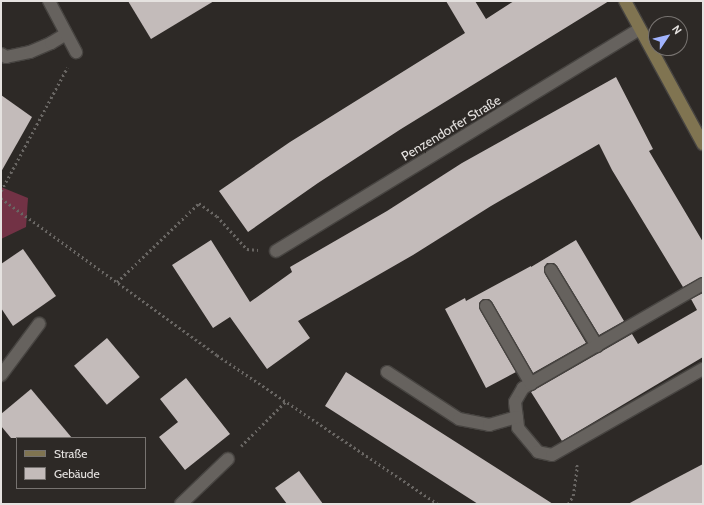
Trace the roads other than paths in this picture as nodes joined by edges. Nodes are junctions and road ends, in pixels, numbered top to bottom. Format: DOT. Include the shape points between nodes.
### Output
graph roads {
  1 [pos="49,1"];
  2 [pos="625,1"];
  3 [pos="640,29"];
  4 [pos="66,34"];
  5 [pos="76,52"];
  6 [pos="1,54"];
  7 [pos="703,144"];
  8 [pos="276,251"];
  9 [pos="551,270"];
  10 [pos="703,284"];
  11 [pos="486,306"];
  12 [pos="39,324"];
  13 [pos="596,346"];
  14 [pos="703,369"];
  15 [pos="387,372"];
  16 [pos="1,374"];
  17 [pos="531,384"];
  18 [pos="517,417"];
  19 [pos="228,459"];
  20 [pos="181,504"];
  1 -- 4 [label="street"];
  2 -- 3 [label="main road"];
  3 -- 7 [label="main road"];
  3 -- 8 [label="street, Penzendorfer Straße"];
  4 -- 5 [label="street"];
  4 -- 6 [label="street" via="30,52 6,57"];
  9 -- 13 [label="street"];
  10 -- 13 [label="street"];
  11 -- 17 [label="street"];
  12 -- 16 [label="street"];
  13 -- 17 [label="street"];
  14 -- 18 [label="street" via="552,455 538,452 518,428"];
  15 -- 18 [label="street" via="459,419 488,425"];
  17 -- 18 [label="street" via="523,388 515,402"];
  19 -- 20 [label="street"];
}
